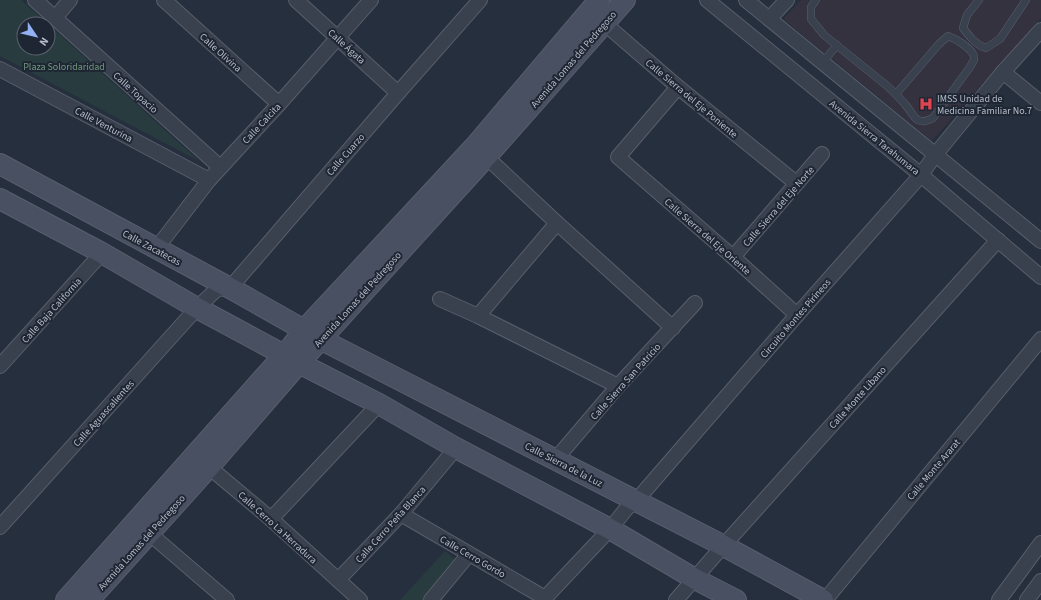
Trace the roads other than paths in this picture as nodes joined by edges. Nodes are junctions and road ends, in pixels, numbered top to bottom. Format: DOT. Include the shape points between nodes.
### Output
graph roads {
  1 [pos="35,0"];
  2 [pos="70,0"];
  3 [pos="164,0"];
  4 [pos="296,0"];
  5 [pos="370,0"];
  6 [pos="480,0"];
  7 [pos="625,0"];
  8 [pos="707,0"];
  9 [pos="746,0"];
  10 [pos="787,0"];
  11 [pos="816,0"];
  12 [pos="979,0"];
  13 [pos="1026,0"];
  14 [pos="598,12"];
  15 [pos="52,16"];
  16 [pos="56,16"];
  17 [pos="769,19"];
  18 [pos="56,20"];
  19 [pos="1041,30"];
  20 [pos="337,38"];
  21 [pos="837,45"];
  22 [pos="823,62"];
  23 [pos="0,69"];
  24 [pos="1003,72"];
  25 [pos="678,87"];
  26 [pos="398,93"];
  27 [pos="896,94"];
  28 [pos="1041,103"];
  29 [pos="279,104"];
  30 [pos="481,152"];
  31 [pos="822,154"];
  32 [pos="935,155"];
  33 [pos="0,164"];
  34 [pos="220,167"];
  35 [pos="921,175"];
  36 [pos="209,180"];
  37 [pos="796,183"];
  38 [pos="1,202"];
  39 [pos="557,223"];
  40 [pos="998,240"];
  41 [pos="1041,241"];
  42 [pos="156,249"];
  43 [pos="102,253"];
  44 [pos="733,257"];
  45 [pos="1041,277"];
  46 [pos="223,289"];
  47 [pos="440,299"];
  48 [pos="695,303"];
  49 [pos="201,304"];
  50 [pos="797,315"];
  51 [pos="478,316"];
  52 [pos="673,328"];
  53 [pos="312,335"];
  54 [pos="1041,339"];
  55 [pos="295,355"];
  56 [pos="0,366"];
  57 [pos="618,386"];
  58 [pos="378,404"];
  59 [pos="456,448"];
  60 [pos="555,460"];
  61 [pos="202,461"];
  62 [pos="631,505"];
  63 [pos="401,514"];
  64 [pos="271,519"];
  65 [pos="613,526"];
  66 [pos="0,528"];
  67 [pos="149,533"];
  68 [pos="1041,543"];
  69 [pos="720,550"];
  70 [pos="470,554"];
  71 [pos="698,576"];
  72 [pos="338,580"];
  73 [pos="1041,581"];
  74 [pos="83,597"];
  75 [pos="544,599"];
  76 [pos="227,600"];
  77 [pos="360,600"];
  78 [pos="431,600"];
  79 [pos="676,600"];
  80 [pos="736,600"];
  81 [pos="824,600"];
  82 [pos="999,600"];
  83 [pos="1027,600"];
  1 -- 15 [label="street, Calle Topacio"];
  2 -- 16 [label="street"];
  3 -- 29 [label="street, Calle Olivina"];
  4 -- 20 [label="street, Calle Ágata"];
  5 -- 20 [label="street, Calle Calcita"];
  6 -- 26 [label="street, Calle Cuarzo"];
  7 -- 14 [label="street, Avenida Lomas del Pedregoso"];
  8 -- 35 [label="street, Avenida Sierra Tarahumara"];
  9 -- 17 [label="street"];
  10 -- 17 [label="street"];
  11 -- 21 [label="lane" via="811,7 812,19 824,35"];
  12 -- 13 [label="lane" via="967,15 963,28 980,46 986,48 1000,39"];
  14 -- 25 [label="street, Calle Sierra del Eje Poniente"];
  14 -- 30 [label="street, Avenida Lomas del Pedregoso"];
  17 -- 22 [label="street"];
  18 -- 34 [label="street, Calle Topacio"];
  19 -- 24 [label="street, Circuito Montes Pirineos"];
  20 -- 26 [label="street, Calle Ágata"];
  20 -- 29 [label="street, Calle Calcita"];
  21 -- 22 [label="lane"];
  21 -- 27 [label="lane"];
  22 -- 32 [label="street"];
  23 -- 36 [label="street, Calle Venturina"];
  24 -- 28 [label="street"];
  24 -- 32 [label="street, Circuito Montes Pirineos"];
  25 -- 37 [label="street, Calle Sierra del Eje Poniente"];
  25 -- 44 [label="street, Calle Sierra del Eje Oriente" via="618,157"];
  26 -- 46 [label="street, Calle Cuarzo"];
  27 -- 27 [label="lane" via="918,120 924,122 933,118 970,67 974,60 973,54 956,39 948,36"];
  29 -- 34 [label="street, Calle Calcita"];
  30 -- 39 [label="street"];
  30 -- 53 [label="street, Avenida Lomas del Pedregoso"];
  31 -- 37 [label="street, Calle Sierra del Eje Norte"];
  32 -- 35 [label="street, Circuito Montes Pirineos"];
  32 -- 41 [label="street"];
  33 -- 42 [label="street, Calle Zacatecas"];
  34 -- 36 [label="street, Calle Calcita"];
  35 -- 40 [label="street, Avenida Sierra Tarahumara"];
  35 -- 50 [label="street, Circuito Montes Pirineos"];
  36 -- 42 [label="street, Calle Calcita"];
  37 -- 44 [label="street, Calle Sierra del Eje Norte"];
  38 -- 43 [label="street"];
  39 -- 51 [label="street"];
  39 -- 52 [label="street"];
  40 -- 45 [label="street, Avenida Sierra Tarahumara"];
  40 -- 69 [label="street, Calle Monte Líbano"];
  42 -- 46 [label="street, Calle Zacatecas"];
  43 -- 49 [label="street"];
  43 -- 56 [label="street, Calle Baja California"];
  44 -- 50 [label="street, Calle Sierra del Eje Oriente"];
  46 -- 49 [label="street, Calle Cuarzo"];
  46 -- 53 [label="street, Calle Zacatecas"];
  47 -- 51 [label="street"];
  48 -- 52 [label="street, Calle Sierra San Patricio"];
  49 -- 55 [label="street"];
  49 -- 66 [label="street, Calle Aguascalientes"];
  50 -- 62 [label="street, Circuito Montes Pirineos"];
  51 -- 57 [label="street"];
  52 -- 57 [label="street, Calle Sierra San Patricio"];
  53 -- 55 [label="street, Avenida Lomas del Pedregoso"];
  53 -- 60 [label="street, Calle Sierra de la Luz"];
  54 -- 81 [label="street, Calle Monte Ararat"];
  55 -- 58 [label="street"];
  55 -- 61 [label="street, Avenida Lomas del Pedregoso"];
  57 -- 60 [label="street, Calle Sierra San Patricio"];
  58 -- 59 [label="street"];
  58 -- 64 [label="street"];
  59 -- 63 [label="street, Calle Cerro Peña Blanca"];
  59 -- 65 [label="street"];
  60 -- 62 [label="street, Calle Sierra de la Luz"];
  61 -- 64 [label="street, Calle Cerro La Herradura"];
  61 -- 67 [label="street, Avenida Lomas del Pedregoso"];
  61 -- 74 [label="street, Avenida Lomas del Pedregoso"];
  62 -- 65 [label="street, Circuito Montes Pirineos"];
  62 -- 69 [label="street, Calle Sierra de la Luz"];
  63 -- 70 [label="street, Calle Cerro Gordo"];
  63 -- 72 [label="street, Calle Cerro Peña Blanca"];
  64 -- 72 [label="street, Calle Cerro La Herradura"];
  65 -- 71 [label="street"];
  65 -- 75 [label="street, Circuito Montes Pirineos"];
  67 -- 74 [label="street, Avenida Lomas del Pedregoso"];
  67 -- 76 [label="street"];
  68 -- 82 [label="street"];
  69 -- 71 [label="street, Calle Monte Líbano"];
  69 -- 81 [label="street, Calle Sierra de la Luz"];
  70 -- 75 [label="street, Calle Cerro Gordo"];
  70 -- 78 [label="street"];
  71 -- 79 [label="street"];
  71 -- 80 [label="street"];
  72 -- 77 [label="street, Calle Cerro La Herradura"];
  73 -- 83 [label="street"];
}
